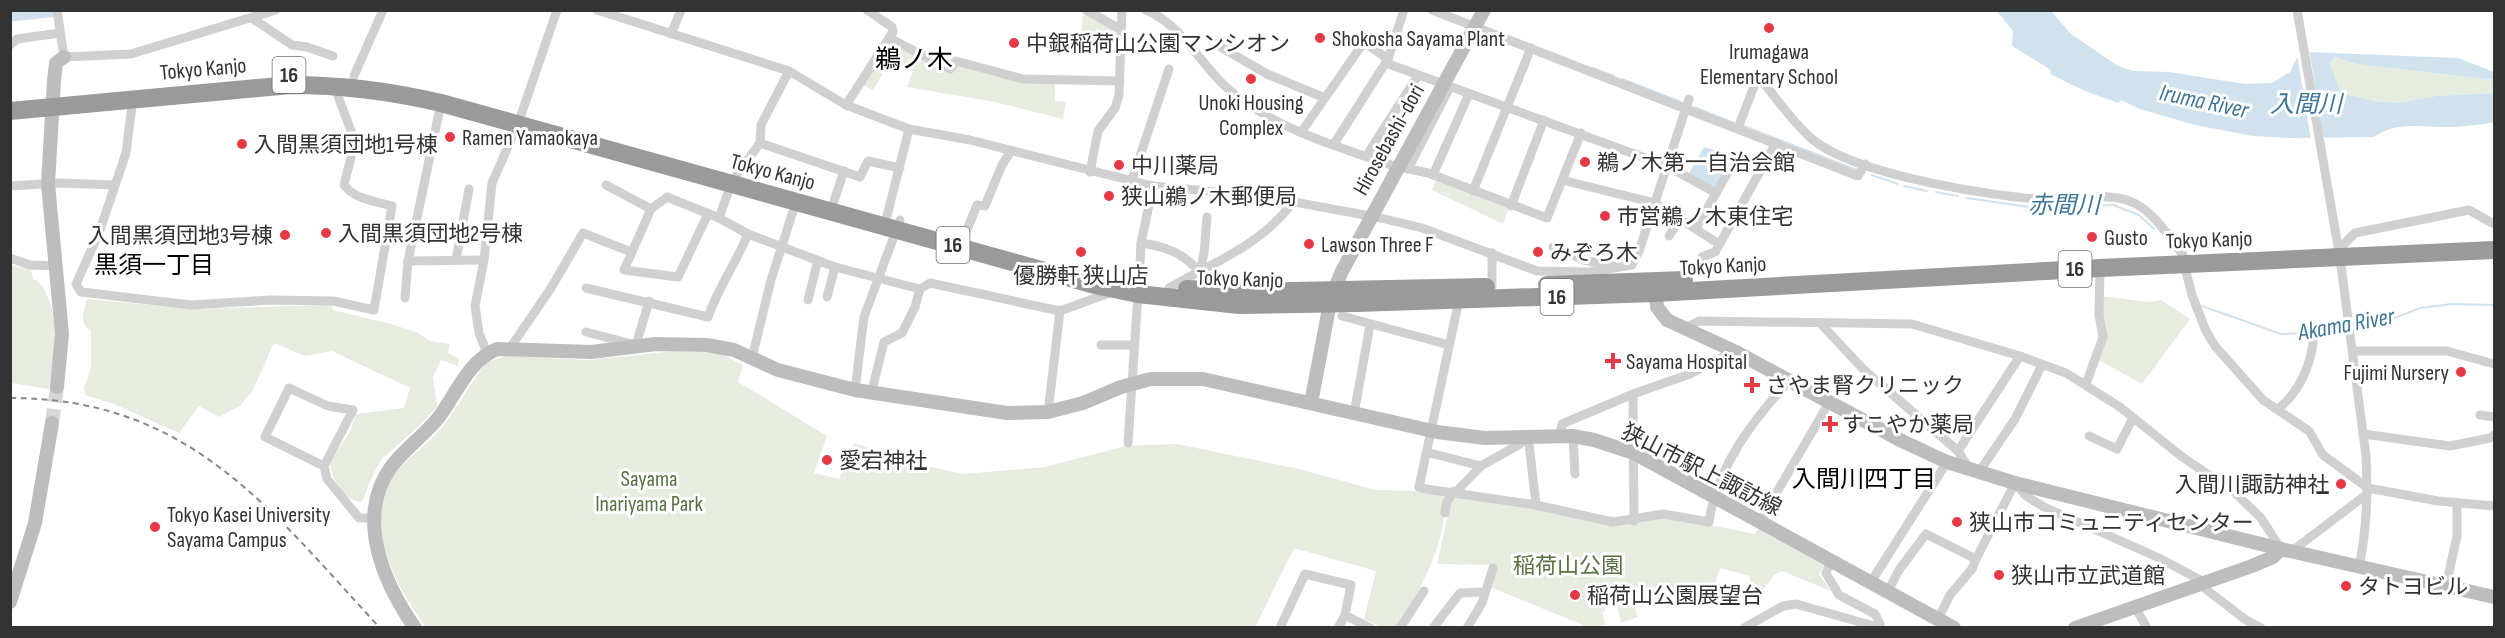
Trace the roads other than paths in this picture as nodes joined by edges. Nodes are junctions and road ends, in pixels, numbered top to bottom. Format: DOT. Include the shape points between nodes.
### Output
graph roads {
  1 [pos="57,10"];
  2 [pos="276,10"];
  3 [pos="383,10"];
  4 [pos="557,10"];
  5 [pos="597,10"];
  6 [pos="681,10"];
  7 [pos="867,10"];
  8 [pos="1086,10"];
  9 [pos="1122,10"];
  10 [pos="1146,10"];
  11 [pos="1404,10"];
  12 [pos="1432,10"];
  13 [pos="1484,10"];
  14 [pos="2297,10"];
  15 [pos="252,18"];
  16 [pos="1475,27"];
  17 [pos="1120,29"];
  18 [pos="60,33"];
  19 [pos="671,34"];
  20 [pos="889,38"];
  21 [pos="1214,43"];
  22 [pos="1530,44"];
  23 [pos="10,45"];
  24 [pos="333,56"];
  25 [pos="64,57"];
  26 [pos="1387,61"];
  27 [pos="1168,69"];
  28 [pos="789,71"];
  29 [pos="354,76"];
  30 [pos="1417,77"];
  31 [pos="1120,81"];
  32 [pos="334,85"];
  33 [pos="1443,85"];
  34 [pos="1469,94"];
  35 [pos="134,98"];
  36 [pos="1325,98"];
  37 [pos="10,99"];
  38 [pos="53,101"];
  39 [pos="441,103"];
  40 [pos="1687,104"];
  41 [pos="846,105"];
  42 [pos="1506,108"];
  43 [pos="10,111"];
  44 [pos="519,120"];
  45 [pos="1544,120"];
  46 [pos="1738,128"];
  47 [pos="909,129"];
  48 [pos="1302,131"];
  49 [pos="1581,134"];
  50 [pos="760,143"];
  51 [pos="1776,143"];
  52 [pos="1334,144"];
  53 [pos="1011,151"];
  54 [pos="1366,155"];
  55 [pos="1865,164"];
  56 [pos="1667,166"];
  57 [pos="1400,167"];
  58 [pos="900,168"];
  59 [pos="844,171"];
  60 [pos="1090,172"];
  61 [pos="1727,174"];
  62 [pos="1433,175"];
  63 [pos="734,179"];
  64 [pos="1132,180"];
  65 [pos="1562,180"];
  66 [pos="48,184"];
  67 [pos="114,185"];
  68 [pos="606,185"];
  69 [pos="10,186"];
  70 [pos="1153,186"];
  71 [pos="469,189"];
  72 [pos="1473,191"];
  73 [pos="1716,193"];
  74 [pos="834,201"];
  75 [pos="796,202"];
  76 [pos="1655,203"];
  77 [pos="1292,204"];
  78 [pos="1511,206"];
  79 [pos="651,209"];
  80 [pos="708,214"];
  81 [pos="1370,216"];
  82 [pos="1208,217"];
  83 [pos="719,218"];
  84 [pos="1680,219"];
  85 [pos="894,222"];
  86 [pos="2494,224"];
  87 [pos="1696,228"];
  88 [pos="748,234"];
  89 [pos="1669,236"];
  90 [pos="964,237"];
  91 [pos="2494,240"];
  92 [pos="1141,243"];
  93 [pos="1719,244"];
  94 [pos="780,246"];
  95 [pos="1553,247"];
  96 [pos="2494,250"];
  97 [pos="2340,251"];
  98 [pos="631,252"];
  99 [pos="1492,253"];
  100 [pos="1702,257"];
  101 [pos="10,258"];
  102 [pos="456,260"];
  103 [pos="484,260"];
  104 [pos="818,260"];
  105 [pos="2184,260"];
  106 [pos="408,261"];
  107 [pos="55,266"];
  108 [pos="835,267"];
  109 [pos="1622,268"];
  110 [pos="2100,268"];
  111 [pos="1200,271"];
  112 [pos="878,279"];
  113 [pos="1491,286"];
  114 [pos="1655,287"];
  115 [pos="586,288"];
  116 [pos="1169,288"];
  117 [pos="920,289"];
  118 [pos="1138,289"];
  119 [pos="1117,290"];
  120 [pos="1215,290"];
  121 [pos="827,297"];
  122 [pos="405,298"];
  123 [pos="808,300"];
  124 [pos="1459,300"];
  125 [pos="649,302"];
  126 [pos="1335,303"];
  127 [pos="1060,311"];
  128 [pos="1821,324"];
  129 [pos="1370,325"];
  130 [pos="2350,326"];
  131 [pos="1685,328"];
  132 [pos="586,332"];
  133 [pos="636,345"];
  134 [pos="1101,345"];
  135 [pos="1134,345"];
  136 [pos="1449,345"];
  137 [pos="510,348"];
  138 [pos="1734,351"];
  139 [pos="2353,351"];
  140 [pos="487,353"];
  141 [pos="2020,356"];
  142 [pos="752,358"];
  143 [pos="2494,364"];
  144 [pos="2042,365"];
  145 [pos="1790,380"];
  146 [pos="1131,384"];
  147 [pos="2086,384"];
  148 [pos="57,387"];
  149 [pos="855,390"];
  150 [pos="871,394"];
  151 [pos="1632,394"];
  152 [pos="1830,401"];
  153 [pos="1311,404"];
  154 [pos="2278,409"];
  155 [pos="1048,412"];
  156 [pos="1354,414"];
  157 [pos="2480,415"];
  158 [pos="2494,417"];
  159 [pos="2133,418"];
  160 [pos="52,423"];
  161 [pos="1429,430"];
  162 [pos="2363,434"];
  163 [pos="1528,435"];
  164 [pos="1566,435"];
  165 [pos="2494,435"];
  166 [pos="2089,436"];
  167 [pos="1128,443"];
  168 [pos="1958,451"];
  169 [pos="1426,452"];
  170 [pos="1634,453"];
  171 [pos="1947,462"];
  172 [pos="324,466"];
  173 [pos="1481,466"];
  174 [pos="1974,471"];
  175 [pos="1575,474"];
  176 [pos="2015,483"];
  177 [pos="2368,491"];
  178 [pos="1455,492"];
  179 [pos="1712,496"];
  180 [pos="2457,503"];
  181 [pos="1536,506"];
  182 [pos="2494,506"];
  183 [pos="1445,513"];
  184 [pos="372,518"];
  185 [pos="1634,521"];
  186 [pos="1760,521"];
  187 [pos="2286,550"];
  188 [pos="1976,558"];
  189 [pos="1831,560"];
  190 [pos="2359,567"];
  191 [pos="1493,568"];
  192 [pos="1871,582"];
  193 [pos="2202,583"];
  194 [pos="2446,586"];
  195 [pos="1424,591"];
  196 [pos="1888,591"];
  197 [pos="1484,592"];
  198 [pos="2494,597"];
  199 [pos="10,602"];
  200 [pos="2135,607"];
  201 [pos="1344,615"];
  202 [pos="1938,619"];
  203 [pos="415,627"];
  204 [pos="1280,627"];
  205 [pos="1338,627"];
  206 [pos="1370,627"];
  207 [pos="1400,627"];
  208 [pos="1433,627"];
  209 [pos="1467,627"];
  210 [pos="1744,627"];
  211 [pos="1874,627"];
  212 [pos="1954,627"];
  213 [pos="2075,627"];
  214 [pos="2147,627"];
  215 [pos="2261,627"];
  1 -- 18 [label="street"];
  2 -- 15 [label="street"];
  3 -- 29 [label="street"];
  4 -- 44 [label="street"];
  5 -- 19 [label="street"];
  6 -- 19 [label="street"];
  7 -- 20 [label="street" via="892,27"];
  8 -- 17 [label="street"];
  9 -- 17 [label="street"];
  10 -- 48 [label="street" via="1173,26 1238,96"];
  11 -- 26 [label="street"];
  12 -- 16 [label="street"];
  13 -- 16 [label="street, Hirosebashi-dori"];
  14 -- 97 [label="street"];
  15 -- 24 [label="street" via="292,45"];
  15 -- 25 [label="street" via="131,54"];
  16 -- 22 [label="street"];
  16 -- 33 [label="street, Hirosebashi-dori"];
  17 -- 31 [label="street"];
  18 -- 23 [label="street" via="17,39"];
  18 -- 25 [label="street"];
  19 -- 28 [label="street"];
  20 -- 31 [label="street" via="950,69 956,61 1023,79"];
  20 -- 41 [label="street"];
  21 -- 36 [label="street" via="1267,74"];
  22 -- 40 [label="street"];
  22 -- 42 [label="street"];
  25 -- 38 [label="street" via="56,63"];
  26 -- 30 [label="street"];
  26 -- 36 [label="street" via="1364,42"];
  26 -- 52 [label="street"];
  27 -- 64 [label="street"];
  28 -- 41 [label="street"];
  28 -- 50 [label="street" via="761,125"];
  29 -- 38 [label="highway, Tokyo Kanjo / 16" via="292,75"];
  29 -- 44 [label="highway, Tokyo Kanjo / 16" via="419,88"];
  30 -- 33 [label="street"];
  30 -- 54 [label="street"];
  31 -- 60 [label="street" via="1115,108 1098,131"];
  32 -- 35 [label="highway, Tokyo Kanjo / 16"];
  32 -- 39 [label="highway, Tokyo Kanjo / 16" via="379,89"];
  32 -- 67 [label="street" via="355,142 344,185 362,197 392,206 374,310 333,301 191,305 81,292 76,284"];
  33 -- 34 [label="street"];
  33 -- 57 [label="street"];
  33 -- 57 [label="street"];
  33 -- 81 [label="street, Hirosebashi-dori"];
  34 -- 42 [label="street"];
  34 -- 62 [label="street"];
  35 -- 38 [label="highway, Tokyo Kanjo / 16"];
  35 -- 67 [label="street" via="126,153"];
  36 -- 48 [label="street"];
  37 -- 38 [label="highway, Tokyo Kanjo / 16"];
  38 -- 43 [label="highway, Tokyo Kanjo / 16"];
  38 -- 66 [label="street"];
  39 -- 44 [label="highway, Tokyo Kanjo / 16"];
  39 -- 106 [label="street"];
  40 -- 46 [label="street"];
  40 -- 56 [label="street"];
  41 -- 47 [label="street"];
  42 -- 45 [label="street"];
  42 -- 72 [label="street"];
  44 -- 63 [label="highway, Tokyo Kanjo / 16"];
  44 -- 103 [label="street" via="492,183"];
  45 -- 49 [label="street"];
  45 -- 78 [label="street"];
  46 -- 51 [label="street"];
  46 -- 55 [label="street" via="1758,76 1812,139"];
  47 -- 53 [label="street"];
  47 -- 58 [label="street"];
  48 -- 52 [label="street"];
  49 -- 56 [label="street"];
  49 -- 65 [label="street"];
  50 -- 59 [label="street"];
  50 -- 63 [label="street"];
  51 -- 55 [label="street" via="1858,176"];
  51 -- 93 [label="street"];
  52 -- 54 [label="street"];
  53 -- 60 [label="street"];
  53 -- 90 [label="street" via="985,206 977,206"];
  54 -- 57 [label="street"];
  55 -- 105 [label="street" via="1920,180 2028,198 2097,197 2132,202 2146,210"];
  56 -- 73 [label="street"];
  56 -- 76 [label="street"];
  57 -- 62 [label="street"];
  58 -- 59 [label="street" via="868,161 860,177"];
  58 -- 85 [label="street"];
  59 -- 74 [label="street"];
  60 -- 64 [label="street"];
  61 -- 73 [label="street"];
  62 -- 72 [label="street"];
  63 -- 74 [label="highway, Tokyo Kanjo / 16"];
  63 -- 75 [label="highway, Tokyo Kanjo / 16"];
  63 -- 83 [label="street"];
  64 -- 70 [label="street"];
  65 -- 76 [label="street"];
  65 -- 78 [label="street" via="1547,218"];
  66 -- 67 [label="street"];
  66 -- 69 [label="street"];
  66 -- 107 [label="street"];
  68 -- 79 [label="street"];
  70 -- 77 [label="street" via="1262,196"];
  70 -- 92 [label="street"];
  71 -- 102 [label="street"];
  72 -- 78 [label="street"];
  73 -- 87 [label="street"];
  74 -- 85 [label="highway, Tokyo Kanjo / 16"];
  75 -- 85 [label="highway, Tokyo Kanjo / 16"];
  75 -- 94 [label="street"];
  76 -- 84 [label="street"];
  76 -- 109 [label="street" via="1632,265"];
  77 -- 81 [label="street"];
  77 -- 111 [label="street" via="1277,223"];
  79 -- 80 [label="street" via="667,197"];
  79 -- 98 [label="street"];
  80 -- 83 [label="street"];
  80 -- 98 [label="street" via="678,277 624,270"];
  81 -- 99 [label="street" via="1422,228"];
  81 -- 126 [label="street, Hirosebashi-dori"];
  82 -- 111 [label="street"];
  83 -- 88 [label="street"];
  84 -- 87 [label="street"];
  84 -- 89 [label="street"];
  85 -- 90 [label="highway, Tokyo Kanjo / 16"];
  85 -- 112 [label="street"];
  85 -- 119 [label="highway, Tokyo Kanjo / 16"];
  86 -- 97 [label="street" via="2469,210 2355,233"];
  87 -- 93 [label="street"];
  88 -- 94 [label="street"];
  88 -- 125 [label="street" via="719,286 708,317"];
  90 -- 118 [label="highway, Tokyo Kanjo / 16"];
  91 -- 97 [label="highway, Tokyo Kanjo / 16"];
  92 -- 111 [label="street" via="1179,252"];
  92 -- 118 [label="street"];
  93 -- 100 [label="street" via="1714,252"];
  94 -- 104 [label="street"];
  94 -- 142 [label="street"];
  95 -- 109 [label="street" via="1584,260"];
  96 -- 97 [label="highway, Tokyo Kanjo / 16"];
  97 -- 105 [label="highway, Tokyo Kanjo / 16"];
  97 -- 130 [label="street"];
  98 -- 137 [label="street" via="583,233"];
  99 -- 109 [label="street" via="1537,271"];
  99 -- 113 [label="street"];
  101 -- 107 [label="street" via="30,265"];
  102 -- 103 [label="street"];
  102 -- 106 [label="street"];
  103 -- 140 [label="street" via="475,306"];
  104 -- 108 [label="street"];
  104 -- 123 [label="street"];
  105 -- 110 [label="highway, Tokyo Kanjo / 16"];
  105 -- 114 [label="highway, Tokyo Kanjo / 16"];
  105 -- 154 [label="street" via="2192,295 2215,346 2263,400"];
  106 -- 122 [label="street"];
  107 -- 148 [label="street" via="62,334"];
  108 -- 112 [label="street"];
  108 -- 121 [label="street"];
  110 -- 114 [label="highway, Tokyo Kanjo / 16"];
  110 -- 147 [label="street" via="2099,315 2103,337"];
  111 -- 116 [label="street"];
  111 -- 120 [label="street"];
  112 -- 117 [label="street"];
  112 -- 149 [label="street" via="864,317"];
  113 -- 114 [label="highway, Tokyo Kanjo / 16"];
  113 -- 126 [label="highway, Tokyo Kanjo / 16"];
  114 -- 124 [label="highway, Tokyo Kanjo / 16"];
  114 -- 131 [label="street" via="1657,307 1663,317"];
  115 -- 125 [label="street"];
  116 -- 118 [label="highway, Tokyo Kanjo / 16"];
  116 -- 120 [label="highway, Tokyo Kanjo / 16"];
  117 -- 127 [label="street" via="930,283"];
  117 -- 150 [label="street" via="902,333 884,342"];
  118 -- 119 [label="highway, Tokyo Kanjo / 16"];
  118 -- 126 [label="highway, Tokyo Kanjo / 16" via="1239,305"];
  118 -- 135 [label="street"];
  119 -- 127 [label="street"];
  120 -- 126 [label="highway, Tokyo Kanjo / 16"];
  124 -- 126 [label="highway, Tokyo Kanjo / 16"];
  124 -- 136 [label="street"];
  125 -- 133 [label="street"];
  126 -- 129 [label="street"];
  126 -- 153 [label="street"];
  127 -- 155 [label="street"];
  128 -- 131 [label="street" via="1699,321"];
  128 -- 141 [label="street" via="1912,324"];
  128 -- 168 [label="street" via="1864,370"];
  129 -- 136 [label="street"];
  129 -- 156 [label="street"];
  130 -- 139 [label="street"];
  130 -- 154 [label="street" via="2314,333 2309,364 2292,397"];
  131 -- 138 [label="street"];
  132 -- 133 [label="street"];
  133 -- 137 [label="street, 狭山市駅上諏訪線" via="591,352"];
  133 -- 142 [label="street, 狭山市駅上諏訪線" via="707,345"];
  134 -- 135 [label="street"];
  135 -- 146 [label="street"];
  136 -- 161 [label="street"];
  137 -- 140 [label="street, 狭山市駅上諏訪線"];
  138 -- 145 [label="street"];
  138 -- 151 [label="street" via="1690,374"];
  139 -- 143 [label="street" via="2447,351"];
  139 -- 162 [label="street"];
  140 -- 184 [label="street" via="431,427 392,465 376,496"];
  141 -- 144 [label="street"];
  141 -- 168 [label="street"];
  142 -- 149 [label="street, 狭山市駅上諏訪線" via="778,370"];
  144 -- 147 [label="street"];
  144 -- 174 [label="street" via="2015,419"];
  145 -- 152 [label="street"];
  145 -- 179 [label="street" via="1758,416"];
  146 -- 153 [label="street, 狭山市駅上諏訪線" via="1170,377 1203,379"];
  146 -- 155 [label="street, 狭山市駅上諏訪線"];
  146 -- 167 [label="street"];
  147 -- 159 [label="street"];
  149 -- 150 [label="street, 狭山市駅上諏訪線"];
  150 -- 155 [label="street, 狭山市駅上諏訪線" via="1007,413"];
  151 -- 164 [label="street" via="1562,424"];
  151 -- 170 [label="street"];
  152 -- 171 [label="street"];
  152 -- 186 [label="street"];
  153 -- 156 [label="street, 狭山市駅上諏訪線"];
  154 -- 177 [label="street" via="2309,430 2323,455"];
  156 -- 161 [label="street, 狭山市駅上諏訪線"];
  157 -- 158 [label="street"];
  159 -- 166 [label="street" via="2117,449"];
  159 -- 187 [label="street" via="2243,499"];
  160 -- 199 [label="street" via="35,523"];
  161 -- 163 [label="street, 狭山市駅上諏訪線" via="1485,438"];
  161 -- 169 [label="street"];
  162 -- 165 [label="street" via="2450,446"];
  162 -- 177 [label="street"];
  163 -- 164 [label="street, 狭山市駅上諏訪線"];
  163 -- 173 [label="street" via="1520,444"];
  163 -- 181 [label="street"];
  164 -- 170 [label="street, 狭山市駅上諏訪線"];
  164 -- 175 [label="street"];
  168 -- 174 [label="street"];
  169 -- 173 [label="street"];
  169 -- 178 [label="street" via="1419,487"];
  170 -- 179 [label="street, 狭山市駅上諏訪線"];
  170 -- 185 [label="street"];
  171 -- 174 [label="street"];
  171 -- 192 [label="street"];
  172 -- 172 [label="street" via="265,437 289,388 328,406 353,410"];
  172 -- 184 [label="street" via="327,479 359,518"];
  173 -- 178 [label="street"];
  174 -- 176 [label="street"];
  176 -- 187 [label="street"];
  176 -- 188 [label="street"];
  176 -- 193 [label="street" via="2026,496 2044,507 2172,564"];
  177 -- 180 [label="street"];
  177 -- 187 [label="street"];
  177 -- 190 [label="street"];
  178 -- 181 [label="street"];
  178 -- 183 [label="street"];
  179 -- 185 [label="street" via="1709,522 1663,514"];
  179 -- 186 [label="street, 狭山市駅上諏訪線"];
  180 -- 182 [label="street"];
  180 -- 194 [label="street" via="2457,536"];
  181 -- 185 [label="street" via="1603,521"];
  184 -- 203 [label="street" via="384,569"];
  186 -- 189 [label="street, 狭山市駅上諏訪線"];
  187 -- 190 [label="street"];
  187 -- 193 [label="street"];
  188 -- 196 [label="street" via="1926,534"];
  188 -- 202 [label="street"];
  189 -- 192 [label="street, 狭山市駅上諏訪線"];
  189 -- 211 [label="street" via="1826,570 1828,580 1839,595 1875,614 1882,622"];
  190 -- 194 [label="street"];
  191 -- 197 [label="street"];
  192 -- 196 [label="street, 狭山市駅上諏訪線"];
  193 -- 200 [label="street"];
  193 -- 215 [label="street" via="2246,620"];
  194 -- 198 [label="street"];
  195 -- 207 [label="street"];
  196 -- 202 [label="street, 狭山市駅上諏訪線"];
  197 -- 208 [label="street" via="1460,592"];
  197 -- 209 [label="street"];
  200 -- 213 [label="street"];
  200 -- 214 [label="street"];
  201 -- 204 [label="street" via="1351,585 1305,573"];
  201 -- 205 [label="street"];
  201 -- 206 [label="street"];
  202 -- 212 [label="street, 狭山市駅上諏訪線"];
  210 -- 211 [label="street" via="1783,606 1796,604"];
}
